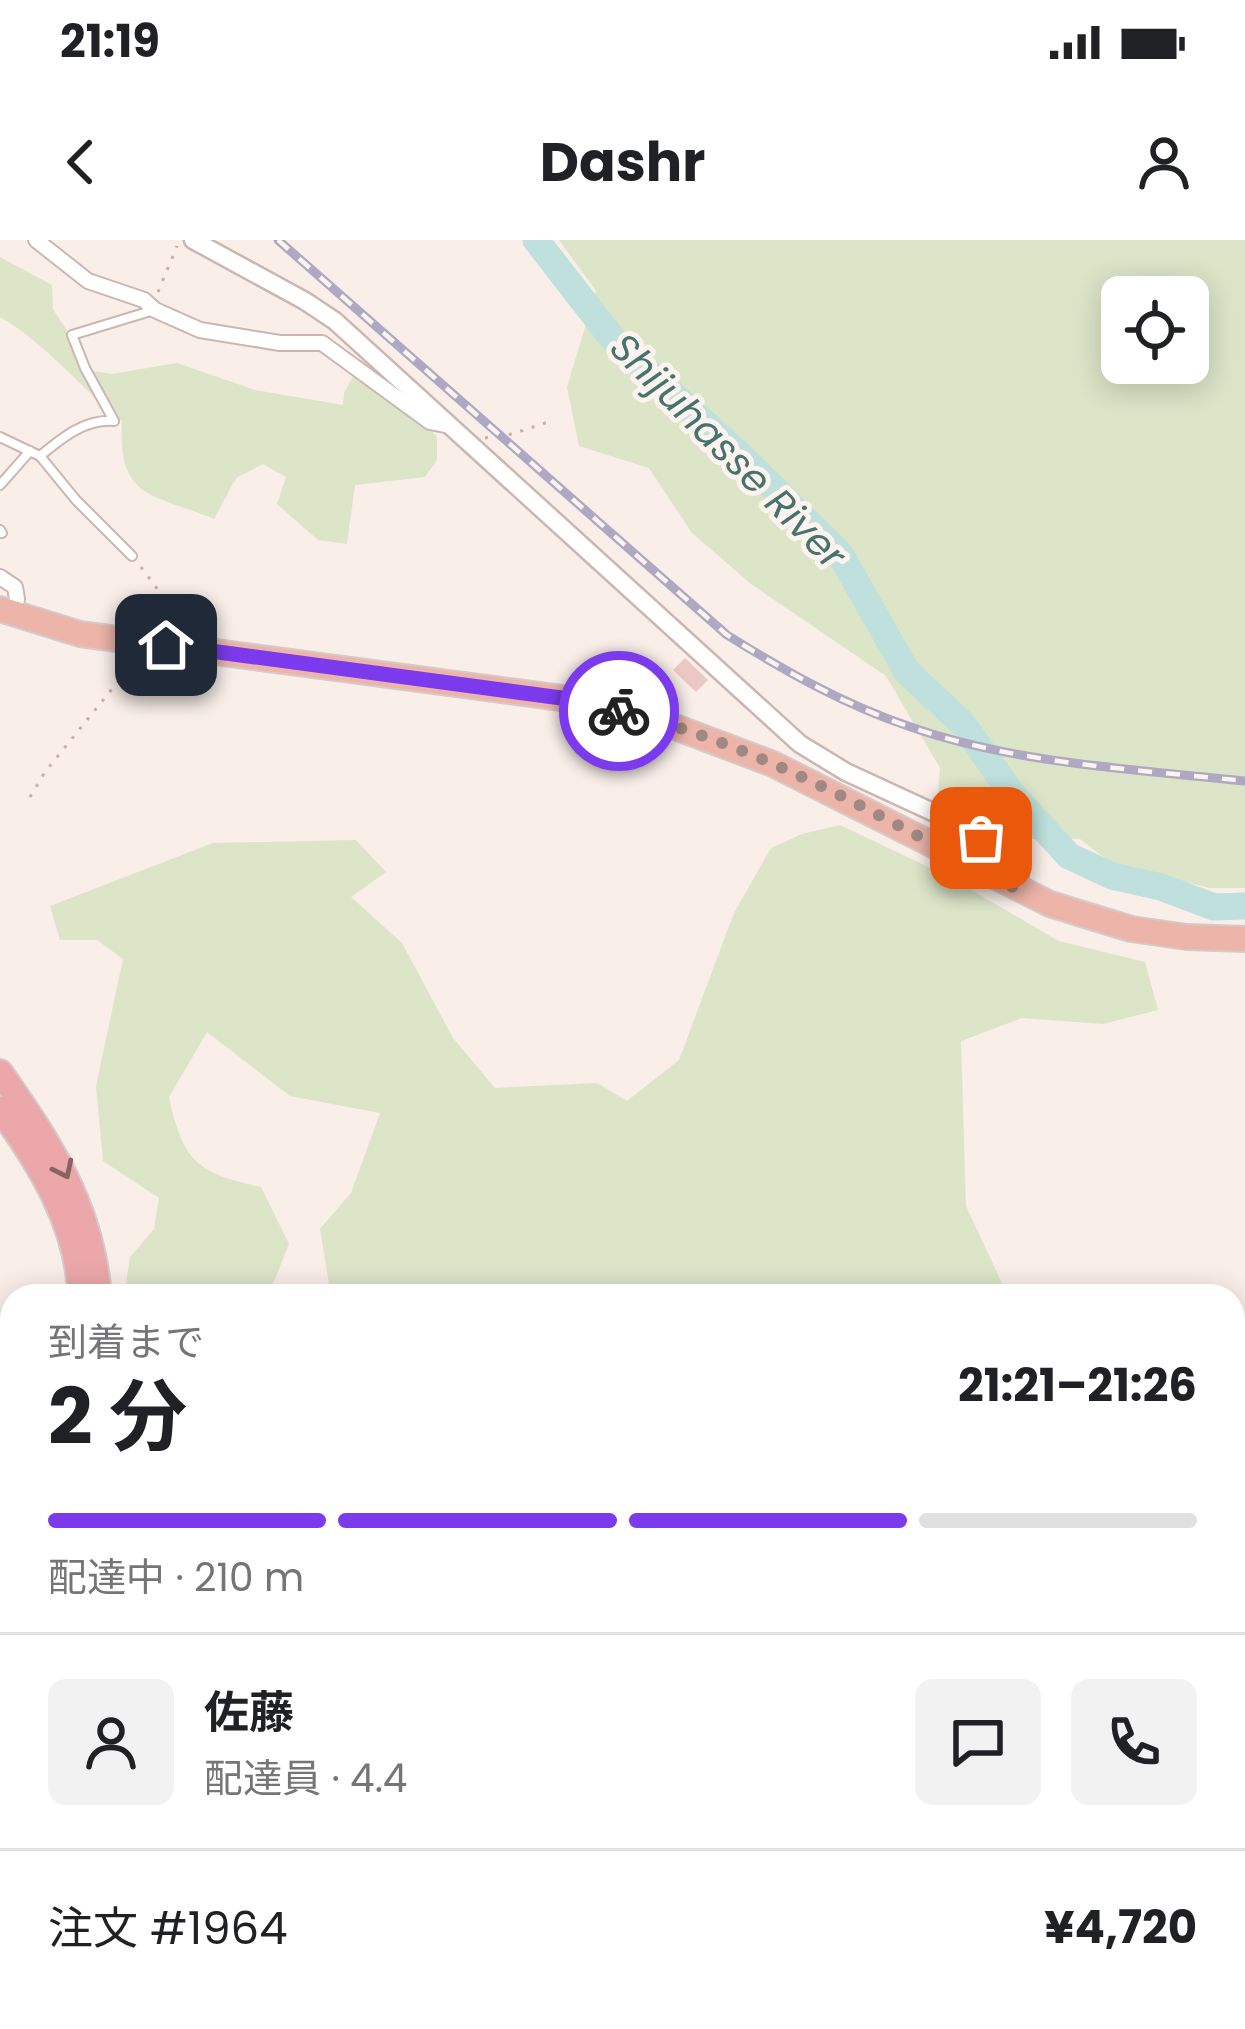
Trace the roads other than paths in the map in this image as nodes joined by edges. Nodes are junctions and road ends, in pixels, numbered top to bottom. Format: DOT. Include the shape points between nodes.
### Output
graph roads {
  1 [pos="36,240"];
  2 [pos="193,240"];
  3 [pos="157,311"];
  4 [pos="452,429"];
  5 [pos="0,437"];
  6 [pos="35,454"];
  7 [pos="0,485"];
  8 [pos="133,556"];
  9 [pos="0,578"];
  10 [pos="6,612"];
  11 [pos="1020,891"];
  12 [pos="1245,939"];
  13 [pos="0,1072"];
  14 [pos="0,1108"];
  15 [pos="78,1284"];
  16 [pos="97,1284"];
  1 -- 3 [label="street" via="88,281"];
  2 -- 4 [label="street" via="335,321"];
  3 -- 4 [label="street" via="212,334 322,343 430,422"];
  3 -- 6 [label="lane" via="72,335 115,421 73,431"];
  4 -- 11 [label="street" via="800,744 1010,856"];
  5 -- 6 [label="lane"];
  6 -- 7 [label="lane"];
  6 -- 8 [label="lane"];
  9 -- 10 [label="street" via="15,587"];
  10 -- 11 [label="highway" via="80,634 549,696 654,719 773,764"];
  11 -- 12 [label="highway" via="1130,929"];
  13 -- 16 [label="highway, one-way" via="66,1172"];
  14 -- 15 [label="highway" via="60,1212"];
}
